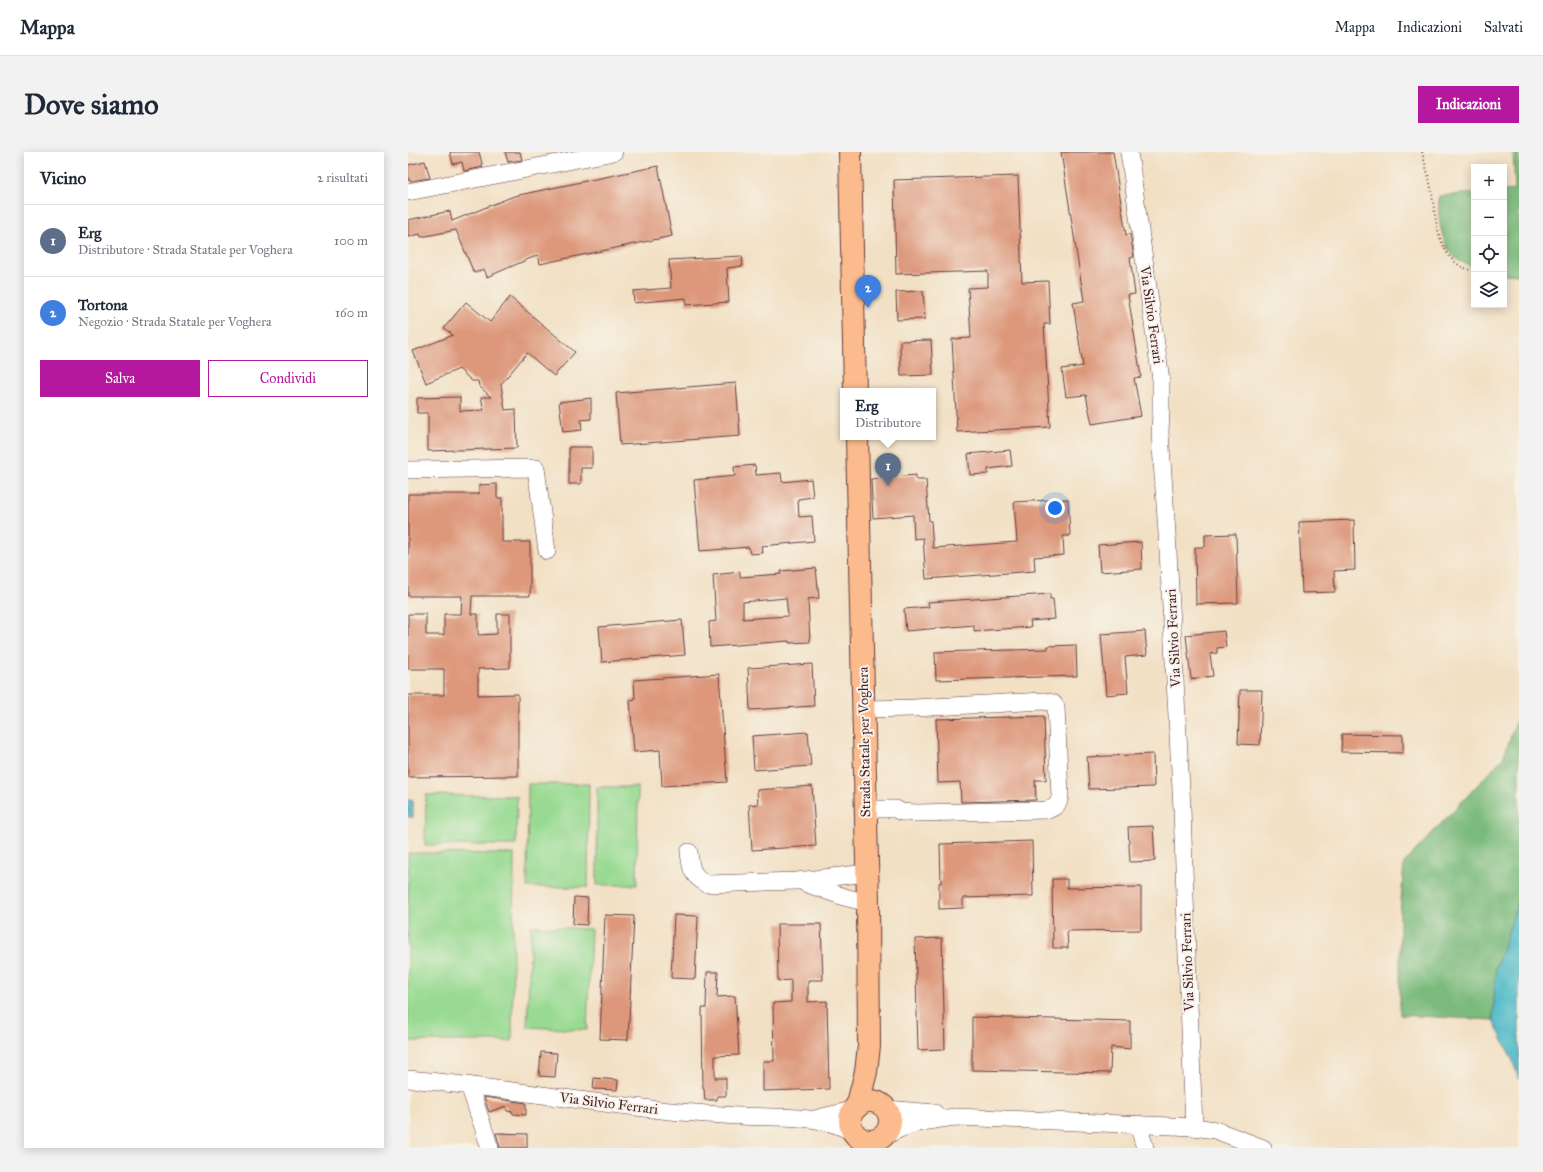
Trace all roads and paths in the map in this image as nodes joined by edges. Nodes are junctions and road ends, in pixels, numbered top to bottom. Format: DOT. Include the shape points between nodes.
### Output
graph roads {
  1 [pos="614,152"];
  2 [pos="850,152"];
  3 [pos="1129,152"];
  4 [pos="1422,152"];
  5 [pos="408,192"];
  6 [pos="1470,270"];
  7 [pos="855,388"];
  8 [pos="857,440"];
  9 [pos="408,470"];
  10 [pos="547,551"];
  11 [pos="863,709"];
  12 [pos="866,809"];
  13 [pos="689,852"];
  14 [pos="867,872"];
  15 [pos="797,881"];
  16 [pos="868,903"];
  17 [pos="869,1046"];
  18 [pos="408,1079"];
  19 [pos="469,1085"];
  20 [pos="883,1106"];
  21 [pos="856,1107"];
  22 [pos="955,1118"];
  23 [pos="812,1119"];
  24 [pos="1138,1124"];
  25 [pos="1194,1127"];
  26 [pos="870,1140"];
  27 [pos="490,1148"];
  28 [pos="1145,1148"];
  29 [pos="1263,1148"];
  1 -- 5 [label="street"];
  2 -- 7 [label="main road"];
  3 -- 25 [label="street, Via Silvio Ferrari" via="1161,380 1160,432 1182,808"];
  4 -- 6 [label="path" via="1442,242 1456,263"];
  8 -- 11 [label="main road, Strada Statale per Voghera"];
  9 -- 10 [label="street" via="536,468"];
  11 -- 12 [label="main road, Strada Statale per Voghera"];
  11 -- 12 [label="street" via="1044,701 1053,703 1056,707 1060,796 1055,807 1048,810 917,813 901,812 896,809"];
  12 -- 14 [label="main road, Strada Statale per Voghera"];
  13 -- 15 [label="street" via="693,873 707,884"];
  14 -- 15 [label="street"];
  14 -- 16 [label="main road, Strada Statale per Voghera"];
  15 -- 16 [label="street"];
  16 -- 17 [label="main road, Strada Statale per Voghera"];
  17 -- 20 [label="main road, Strada Statale per Voghera" via="875,1088"];
  17 -- 21 [label="main road, Strada Statale per Voghera" via="866,1072"];
  18 -- 19 [label="street, Via Silvio Ferrari"];
  19 -- 23 [label="street, Via Silvio Ferrari" via="670,1111"];
  19 -- 27 [label="street"];
  20 -- 21 [label="main road" via="867,1102"];
  20 -- 22 [label="street"];
  20 -- 26 [label="main road, Strada Statale per Voghera" via="889,1115 889,1128"];
  21 -- 23 [label="street, Via Silvio Ferrari"];
  21 -- 26 [label="main road, Strada Statale per Voghera" via="850,1120 851,1126"];
  22 -- 24 [label="street"];
  22 -- 26 [label="street" via="904,1126"];
  23 -- 26 [label="street, Via Silvio Ferrari" via="838,1125"];
  24 -- 25 [label="street"];
  24 -- 28 [label="street"];
  25 -- 29 [label="street" via="1215,1130"];
}
